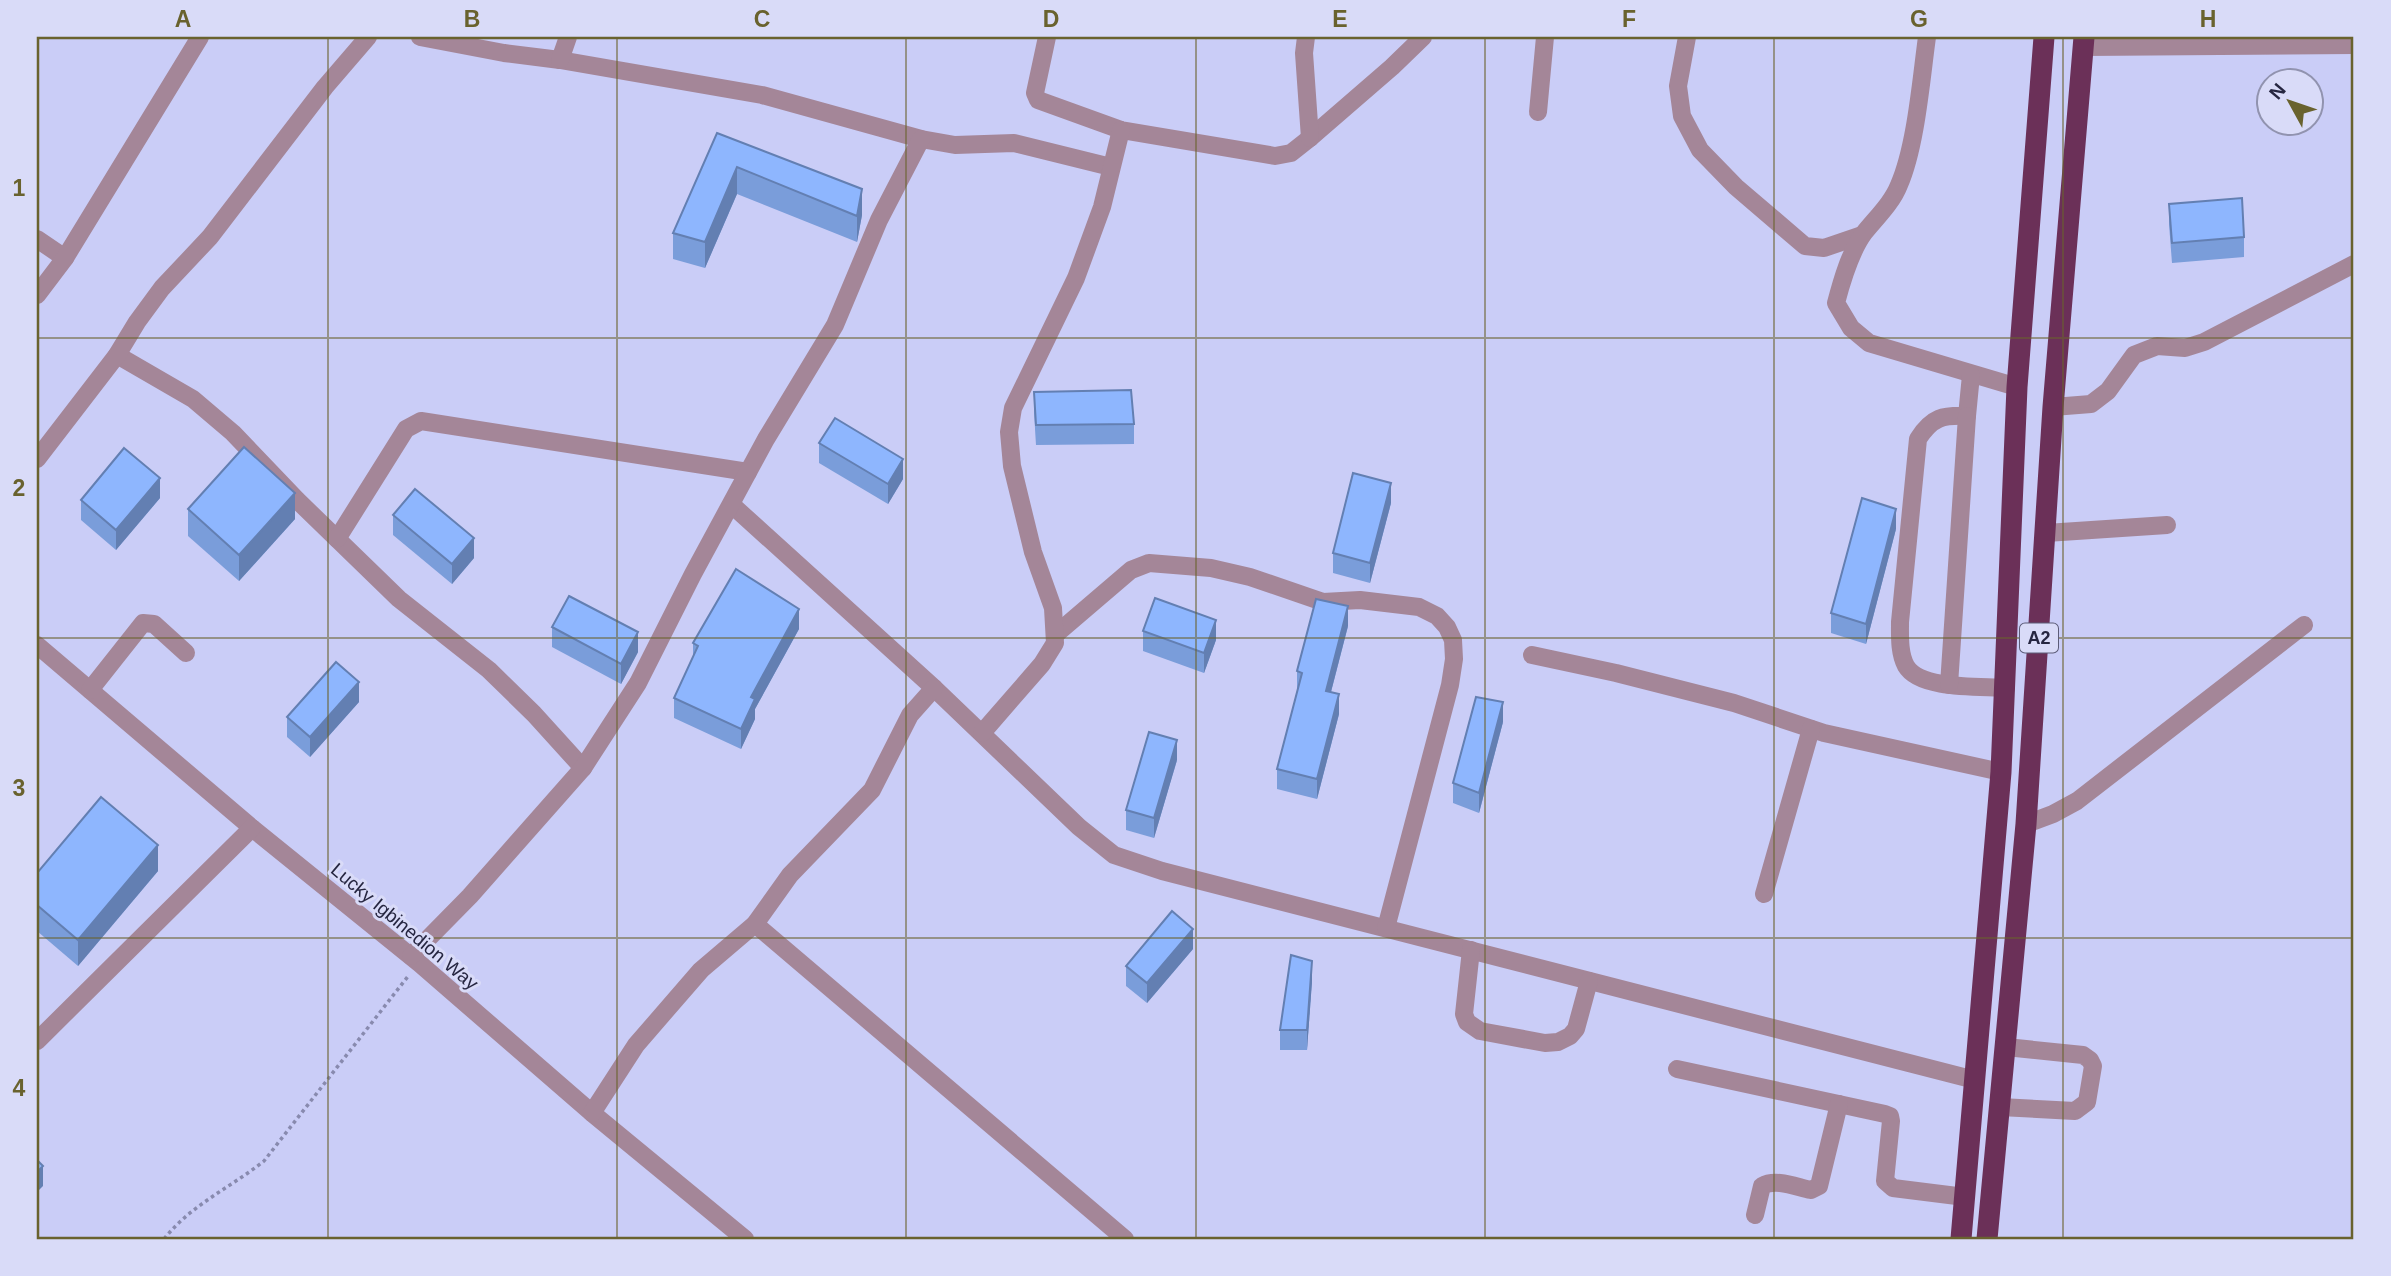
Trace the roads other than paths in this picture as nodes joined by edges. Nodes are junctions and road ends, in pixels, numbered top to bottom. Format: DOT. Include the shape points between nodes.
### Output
graph roads {
  1 [pos="200,37"];
  2 [pos="368,37"];
  3 [pos="420,37"];
  4 [pos="568,37"];
  5 [pos="1047,37"];
  6 [pos="1306,37"];
  7 [pos="1423,37"];
  8 [pos="1545,37"];
  9 [pos="1688,37"];
  10 [pos="1927,37"];
  11 [pos="2044,37"];
  12 [pos="2084,42"];
  13 [pos="2354,45"];
  14 [pos="560,60"];
  15 [pos="1538,112"];
  16 [pos="1121,130"];
  17 [pos="1310,138"];
  18 [pos="921,139"];
  19 [pos="1111,167"];
  20 [pos="1862,235"];
  21 [pos="37,239"];
  22 [pos="65,258"];
  23 [pos="2354,264"];
  24 [pos="37,295"];
  25 [pos="117,355"];
  26 [pos="1971,374"];
  27 [pos="2017,387"];
  28 [pos="2053,407"];
  29 [pos="1968,416"];
  30 [pos="37,459"];
  31 [pos="748,472"];
  32 [pos="732,505"];
  33 [pos="2166,525"];
  34 [pos="2046,533"];
  35 [pos="337,539"];
  36 [pos="2304,625"];
  37 [pos="1055,635"];
  38 [pos="37,645"];
  39 [pos="186,653"];
  40 [pos="1532,655"];
  41 [pos="1949,685"];
  42 [pos="934,688"];
  43 [pos="2006,688"];
  44 [pos="90,690"];
  45 [pos="1811,729"];
  46 [pos="982,733"];
  47 [pos="583,768"];
  48 [pos="2001,772"];
  49 [pos="2026,824"];
  50 [pos="252,828"];
  51 [pos="1765,894"];
  52 [pos="755,924"];
  53 [pos="1386,928"];
  54 [pos="1471,950"];
  55 [pos="415,959"];
  56 [pos="1589,981"];
  57 [pos="37,1041"];
  58 [pos="2006,1047"];
  59 [pos="1677,1069"];
  60 [pos="1975,1080"];
  61 [pos="1839,1104"];
  62 [pos="2000,1107"];
  63 [pos="592,1113"];
  64 [pos="1965,1197"];
  65 [pos="1755,1215"];
  66 [pos="745,1239"];
  67 [pos="1125,1239"];
  68 [pos="1961,1239"];
  69 [pos="1987,1239"];
  1 -- 22 [label="street"];
  2 -- 25 [label="street" via="210,237 162,288"];
  3 -- 14 [label="street"];
  4 -- 14 [label="street"];
  5 -- 16 [label="street" via="1035,93 1038,100"];
  6 -- 17 [label="street"];
  7 -- 17 [label="street"];
  8 -- 15 [label="street"];
  9 -- 20 [label="street" via="1678,86 1682,116 1700,150 1735,187 1805,246 1824,248"];
  10 -- 20 [label="street" via="1910,152 1899,187"];
  11 -- 27 [label="highway, A2"];
  12 -- 13 [label="street"];
  12 -- 28 [label="highway, A2"];
  14 -- 18 [label="street" via="762,95"];
  16 -- 17 [label="street" via="1275,156 1291,153"];
  16 -- 19 [label="street"];
  18 -- 19 [label="street" via="955,145 1014,143"];
  18 -- 31 [label="street" via="879,220 835,325"];
  19 -- 37 [label="street" via="1076,278 1013,408 1009,432 1012,466 1033,552 1053,608"];
  20 -- 26 [label="street" via="1836,303 1851,328 1869,343"];
  21 -- 22 [label="street"];
  22 -- 24 [label="street"];
  23 -- 28 [label="street" via="2204,342 2185,348 2157,346 2134,355 2108,391 2091,404"];
  25 -- 30 [label="street"];
  25 -- 35 [label="street" via="203,407"];
  26 -- 27 [label="street"];
  26 -- 29 [label="street"];
  27 -- 43 [label="highway, A2"];
  28 -- 34 [label="highway, A2"];
  29 -- 41 [label="street"];
  29 -- 41 [label="street" via="1946,415 1927,425 1918,439 1900,622 1907,667 1920,679"];
  31 -- 32 [label="street"];
  31 -- 35 [label="street" via="421,421 406,429"];
  32 -- 42 [label="street"];
  32 -- 47 [label="street" via="638,683"];
  33 -- 34 [label="street"];
  34 -- 49 [label="highway, A2"];
  35 -- 47 [label="street" via="399,599 489,670"];
  36 -- 49 [label="street" via="2077,802"];
  37 -- 46 [label="street" via="1042,664"];
  37 -- 53 [label="street" via="1131,570 1149,563 1211,568 1323,602 1360,600 1419,607 1437,616 1453,640 1450,685"];
  38 -- 44 [label="street, Lucky Igbinedion Way"];
  39 -- 44 [label="street" via="154,624 143,623"];
  40 -- 45 [label="street" via="1734,703"];
  41 -- 43 [label="street"];
  42 -- 46 [label="street"];
  42 -- 52 [label="street" via="911,715 872,790 790,876"];
  43 -- 48 [label="highway, A2"];
  44 -- 50 [label="street, Lucky Igbinedion Way"];
  45 -- 48 [label="street"];
  45 -- 51 [label="street"];
  46 -- 53 [label="street" via="1114,855"];
  47 -- 55 [label="street"];
  48 -- 60 [label="highway, A2"];
  49 -- 58 [label="highway, A2"];
  50 -- 55 [label="street, Lucky Igbinedion Way"];
  50 -- 57 [label="street"];
  52 -- 63 [label="street" via="701,970 645,1036"];
  52 -- 67 [label="street"];
  53 -- 54 [label="street"];
  54 -- 56 [label="street"];
  54 -- 56 [label="street" via="1464,1014 1467,1023 1480,1031 1558,1042 1576,1029"];
  55 -- 63 [label="street, Lucky Igbinedion Way"];
  56 -- 60 [label="street"];
  58 -- 62 [label="highway, A2"];
  58 -- 62 [label="street" via="2083,1055 2093,1066 2087,1102 2081,1109"];
  59 -- 61 [label="street"];
  60 -- 64 [label="highway, A2"];
  61 -- 64 [label="street" via="1890,1116 1888,1185"];
  61 -- 65 [label="street" via="1819,1186 1811,1190 1768,1183 1762,1186"];
  62 -- 69 [label="highway, A2"];
  63 -- 66 [label="street, Lucky Igbinedion Way"];
  64 -- 68 [label="highway, A2"];
}
